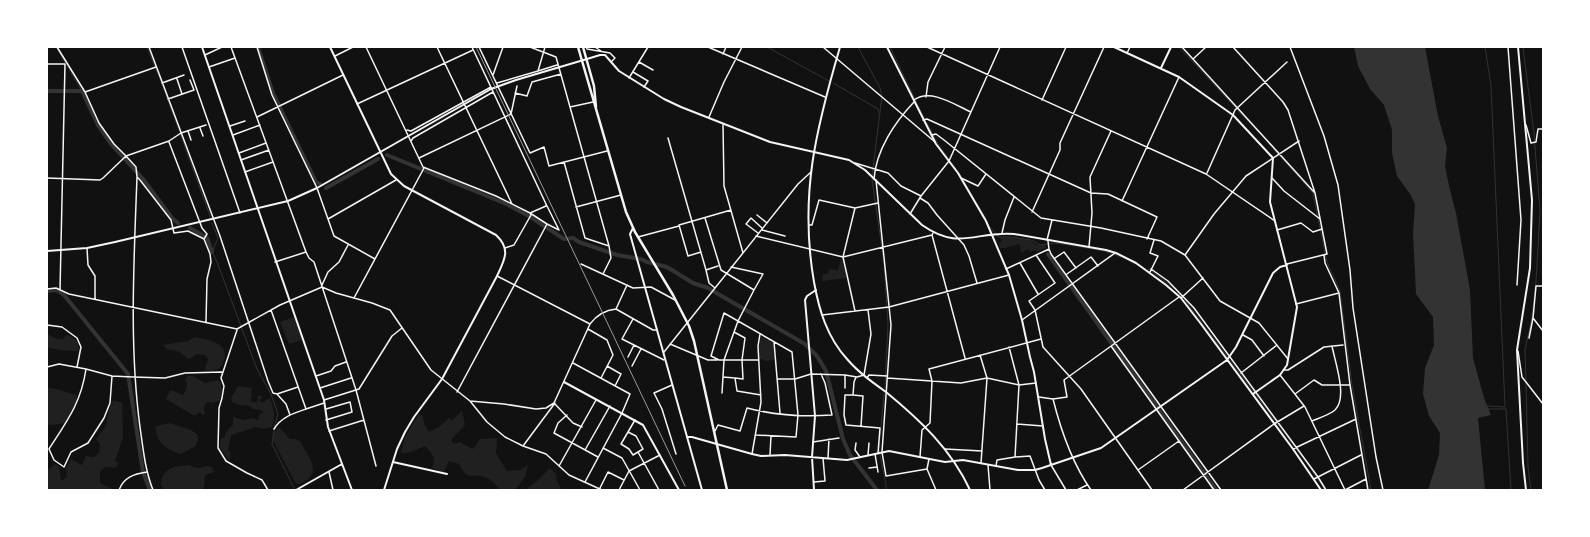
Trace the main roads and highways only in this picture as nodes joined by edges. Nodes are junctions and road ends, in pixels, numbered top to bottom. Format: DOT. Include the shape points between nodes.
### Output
graph roads {
  1 [pos="578,47"];
  2 [pos="583,47"];
  3 [pos="597,116"];
  4 [pos="727,490"];
  1 -- 3 [label="highway"];
  2 -- 3 [label="highway" via="594,86"];
  3 -- 4 [label="highway" via="626,212 676,300 694,341"];
}
